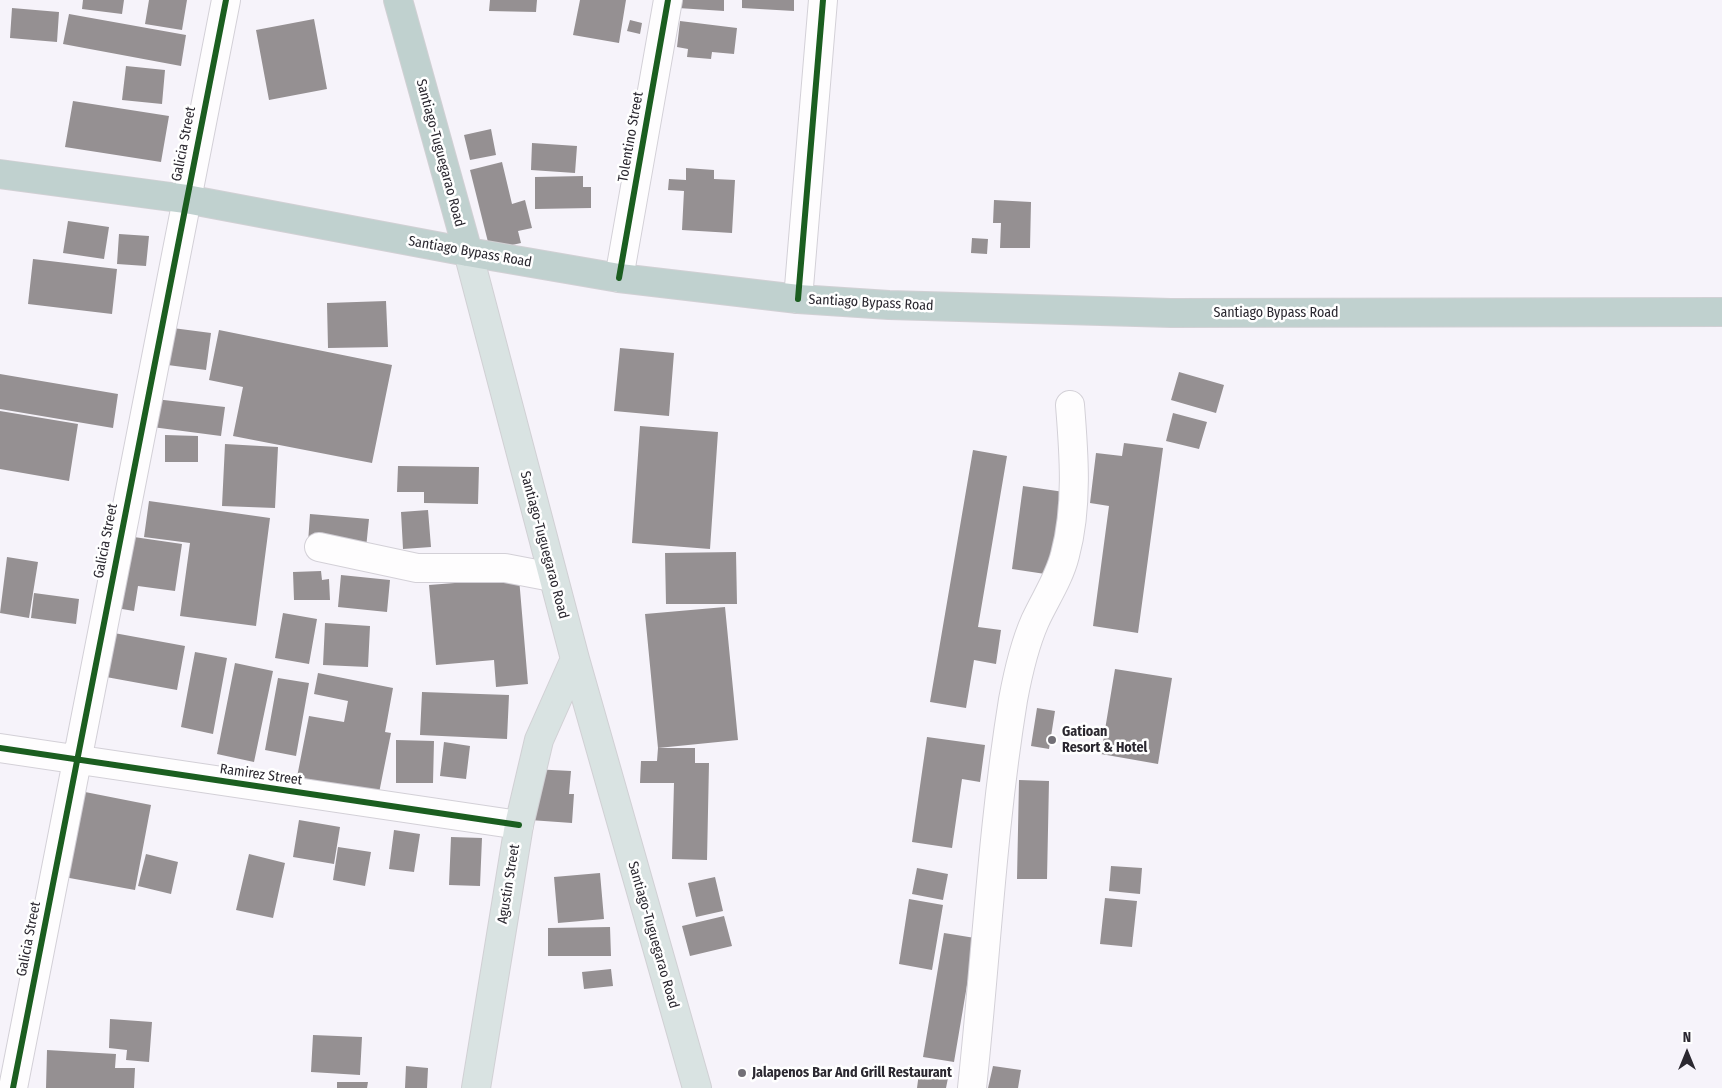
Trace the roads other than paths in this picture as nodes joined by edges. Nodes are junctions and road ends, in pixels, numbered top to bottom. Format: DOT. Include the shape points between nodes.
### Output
graph roads {
  1 [pos="226,0"];
  2 [pos="398,0"];
  3 [pos="668,0"];
  4 [pos="823,0"];
  5 [pos="0,174"];
  6 [pos="186,199"];
  7 [pos="468,252"];
  8 [pos="619,278"];
  9 [pos="798,299"];
  10 [pos="1722,312"];
  11 [pos="1070,405"];
  12 [pos="319,548"];
  13 [pos="552,577"];
  14 [pos="574,659"];
  15 [pos="0,748"];
  16 [pos="76,760"];
  17 [pos="519,825"];
  18 [pos="13,1088"];
  19 [pos="476,1088"];
  20 [pos="697,1088"];
  21 [pos="972,1088"];
  1 -- 6 [label="street, Galicia Street"];
  2 -- 7 [label="highway, Santiago-Tuguegarao Road"];
  3 -- 8 [label="street, Tolentino Street"];
  4 -- 9 [label="street"];
  5 -- 6 [label="highway, Santiago Bypass Road"];
  6 -- 7 [label="highway, Santiago Bypass Road"];
  6 -- 16 [label="street, Galicia Street"];
  7 -- 8 [label="highway, Santiago Bypass Road"];
  7 -- 13 [label="main road, Santiago-Tuguegarao Road"];
  8 -- 9 [label="highway, Santiago Bypass Road"];
  9 -- 10 [label="highway, Santiago Bypass Road" via="1162,313"];
  11 -- 21 [label="street" via="1073,446 1071,526 1065,556 1021,657 1013,701 996,830"];
  12 -- 13 [label="street" via="417,568 505,568"];
  13 -- 14 [label="main road, Santiago-Tuguegarao Road"];
  14 -- 17 [label="main road, Agustin Street" via="540,740"];
  14 -- 20 [label="main road, Santiago-Tuguegarao Road"];
  15 -- 16 [label="street, Ramirez Street"];
  16 -- 17 [label="street, Ramirez Street"];
  16 -- 18 [label="street, Galicia Street"];
  17 -- 19 [label="main road, Agustin Street"];
}
